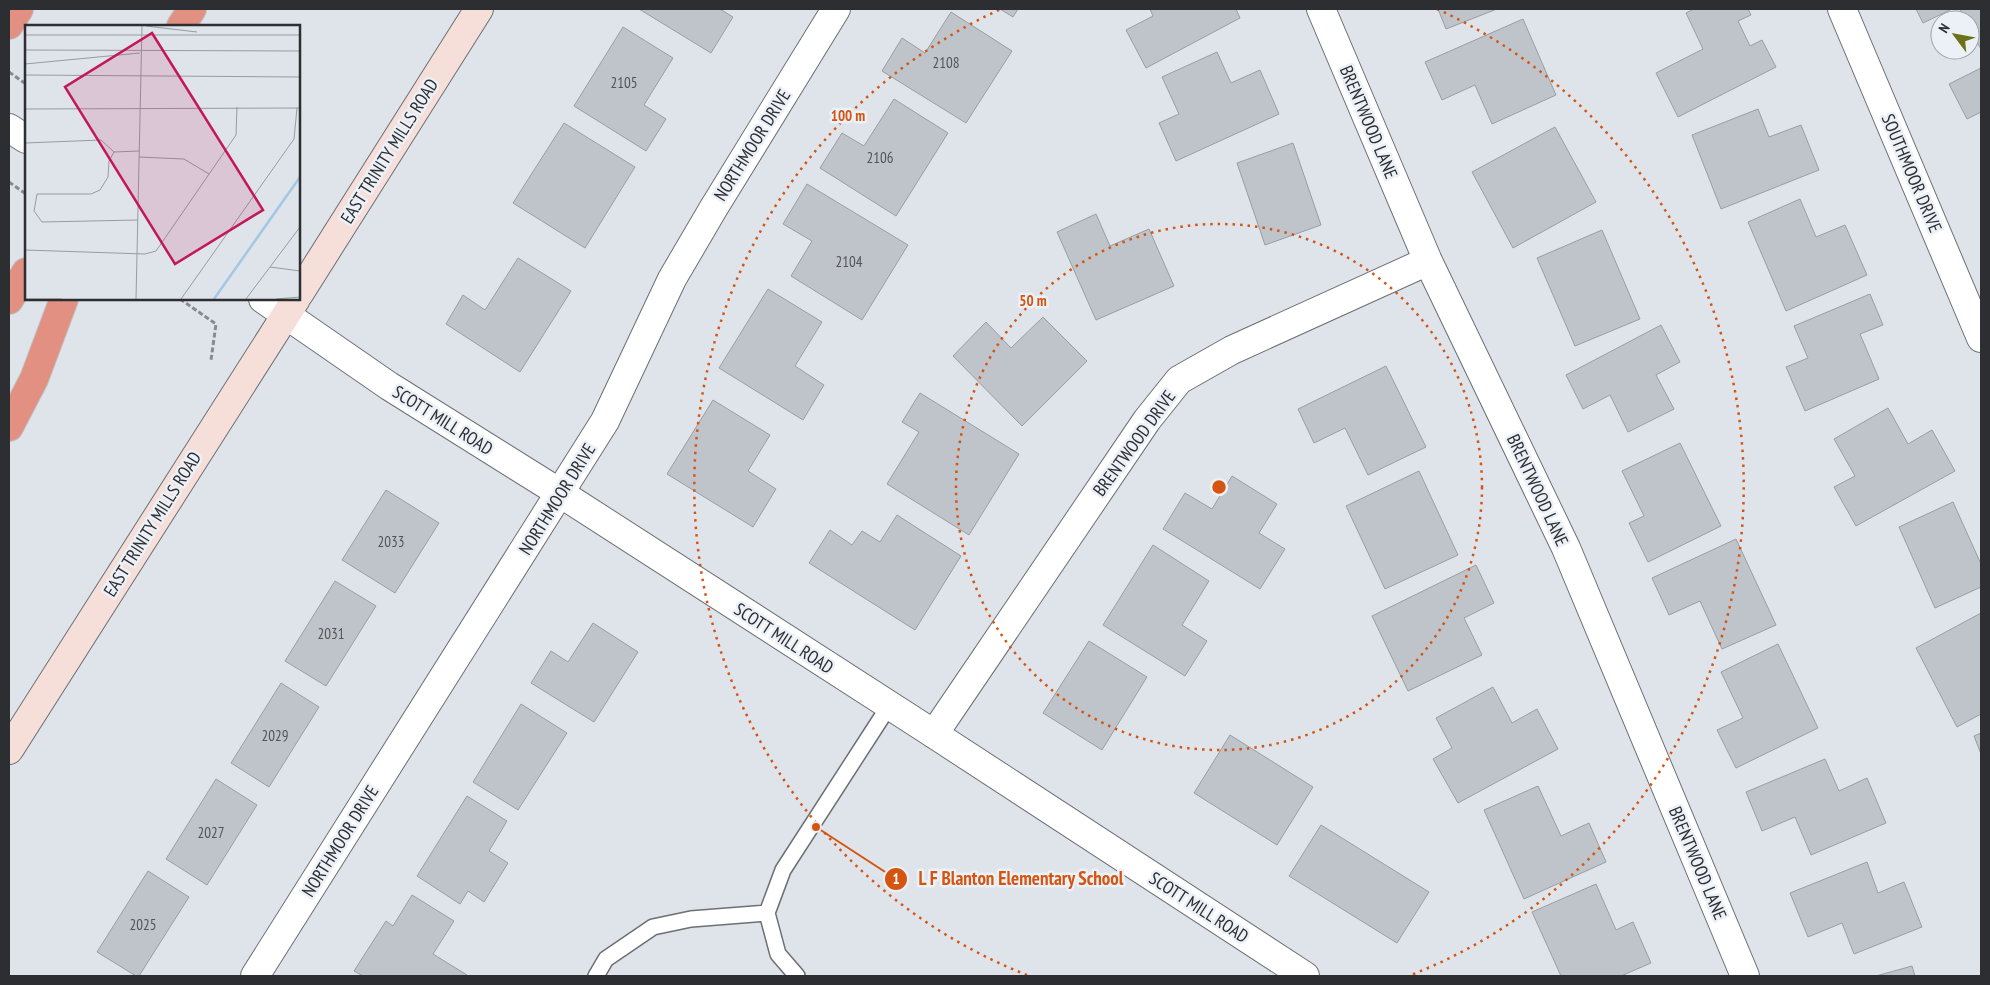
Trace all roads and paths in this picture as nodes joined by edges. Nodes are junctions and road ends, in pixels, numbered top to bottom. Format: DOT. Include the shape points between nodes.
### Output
graph roads {
  1 [pos="19,9"];
  2 [pos="192,9"];
  3 [pos="479,9"];
  4 [pos="836,9"];
  5 [pos="1321,9"];
  6 [pos="1842,9"];
  7 [pos="9,25"];
  8 [pos="182,25"];
  9 [pos="9,72"];
  10 [pos="25,83"];
  11 [pos="9,128"];
  12 [pos="25,139"];
  13 [pos="9,182"];
  14 [pos="25,193"];
  15 [pos="1428,261"];
  16 [pos="25,274"];
  17 [pos="300,292"];
  18 [pos="9,300"];
  19 [pos="64,300"];
  20 [pos="181,300"];
  21 [pos="273,300"];
  22 [pos="294,302"];
  23 [pos="1981,338"];
  24 [pos="212,360"];
  25 [pos="9,427"];
  26 [pos="560,494"];
  27 [pos="889,706"];
  28 [pos="934,734"];
  29 [pos="9,750"];
  30 [pos="767,913"];
  31 [pos="255,976"];
  32 [pos="596,976"];
  33 [pos="797,976"];
  34 [pos="1305,976"];
  35 [pos="1745,976"];
  1 -- 7 [label="highway"];
  2 -- 8 [label="highway"];
  3 -- 17 [label="main road, EAST TRINITY MILLS ROAD"];
  4 -- 26 [label="street, NORTHMOOR DRIVE" via="672,279 605,422"];
  5 -- 15 [label="street, BRENTWOOD LANE"];
  6 -- 23 [label="street, SOUTHMOOR DRIVE"];
  9 -- 10 [label="path"];
  11 -- 12 [label="street"];
  13 -- 14 [label="path"];
  15 -- 28 [label="street, BRENTWOOD DRIVE" via="1232,350 1179,380 1147,420"];
  15 -- 35 [label="street, BRENTWOOD LANE" via="1566,548"];
  16 -- 18 [label="highway"];
  19 -- 25 [label="highway" via="34,379"];
  20 -- 24 [label="path" via="216,324"];
  21 -- 22 [label="street, SCOTT MILL ROAD"];
  22 -- 26 [label="street, SCOTT MILL ROAD" via="389,386"];
  22 -- 29 [label="main road, EAST TRINITY MILLS ROAD"];
  26 -- 27 [label="street, SCOTT MILL ROAD"];
  26 -- 31 [label="street, NORTHMOOR DRIVE"];
  27 -- 28 [label="street, SCOTT MILL ROAD"];
  27 -- 30 [label="lane" via="783,870"];
  28 -- 34 [label="street, SCOTT MILL ROAD"];
  30 -- 32 [label="lane" via="691,919 653,927 606,959"];
  30 -- 33 [label="lane" via="778,954"];
}
